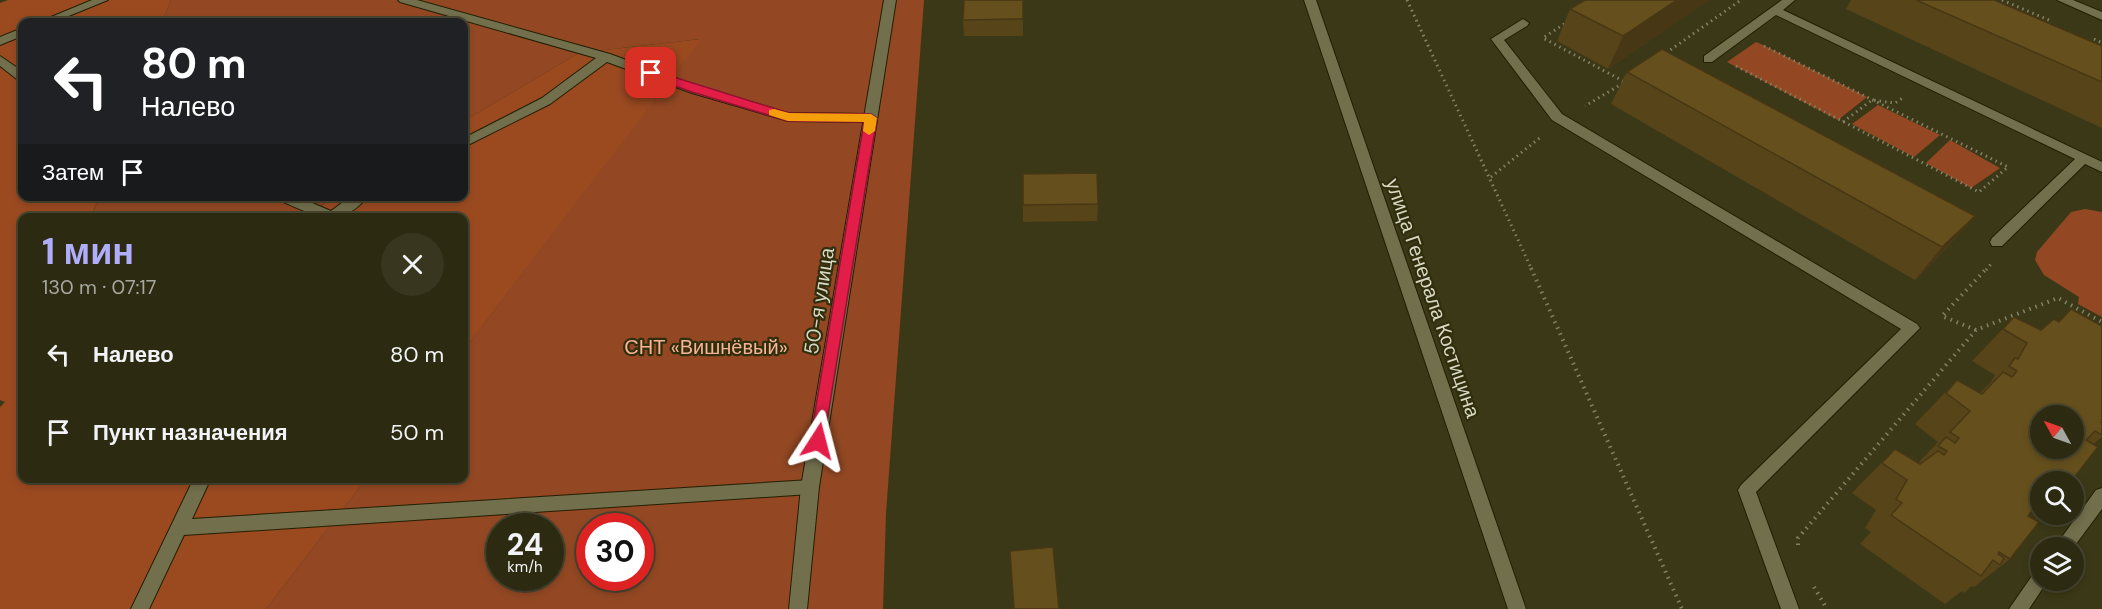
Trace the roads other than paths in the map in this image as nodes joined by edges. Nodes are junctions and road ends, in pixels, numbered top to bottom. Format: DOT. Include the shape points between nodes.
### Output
graph roads {
  1 [pos="102,0"];
  2 [pos="404,0"];
  3 [pos="890,0"];
  4 [pos="1310,0"];
  5 [pos="1789,0"];
  6 [pos="2063,0"];
  7 [pos="1775,10"];
  8 [pos="2102,16"];
  9 [pos="55,18"];
  10 [pos="468,18"];
  11 [pos="468,18"];
  12 [pos="1523,23"];
  13 [pos="18,33"];
  14 [pos="0,40"];
  15 [pos="606,57"];
  16 [pos="1708,59"];
  17 [pos="0,60"];
  18 [pos="18,74"];
  19 [pos="871,118"];
  20 [pos="468,141"];
  21 [pos="2084,158"];
  22 [pos="2102,167"];
  23 [pos="294,201"];
  24 [pos="354,201"];
  25 [pos="322,213"];
  26 [pos="337,213"];
  27 [pos="1997,242"];
  28 [pos="200,483"];
  29 [pos="810,487"];
  30 [pos="2102,495"];
  31 [pos="178,528"];
  32 [pos="2071,537"];
  33 [pos="2031,591"];
  34 [pos="140,609"];
  35 [pos="798,609"];
  36 [pos="1517,609"];
  37 [pos="1790,609"];
  38 [pos="2018,609"];
  1 -- 9 [label="street"];
  2 -- 10 [label="street"];
  3 -- 19 [label="street, 50-я улица"];
  4 -- 36 [label="street, улица Генерала Костицина"];
  5 -- 7 [label="street"];
  6 -- 8 [label="street"];
  7 -- 16 [label="street"];
  7 -- 21 [label="street"];
  11 -- 15 [label="street"];
  12 -- 37 [label="street" via="1497,39 1557,117 1912,328 1747,490"];
  13 -- 14 [label="street"];
  15 -- 19 [label="street" via="696,90 788,117"];
  15 -- 20 [label="street" via="546,101"];
  17 -- 18 [label="street"];
  19 -- 29 [label="street, 50-я улица"];
  21 -- 22 [label="street"];
  21 -- 27 [label="street"];
  23 -- 25 [label="street"];
  24 -- 26 [label="street"];
  28 -- 31 [label="street"];
  29 -- 31 [label="street"];
  29 -- 35 [label="street, 50-я улица"];
  30 -- 32 [label="street"];
  31 -- 34 [label="street"];
  33 -- 38 [label="street"];
}
